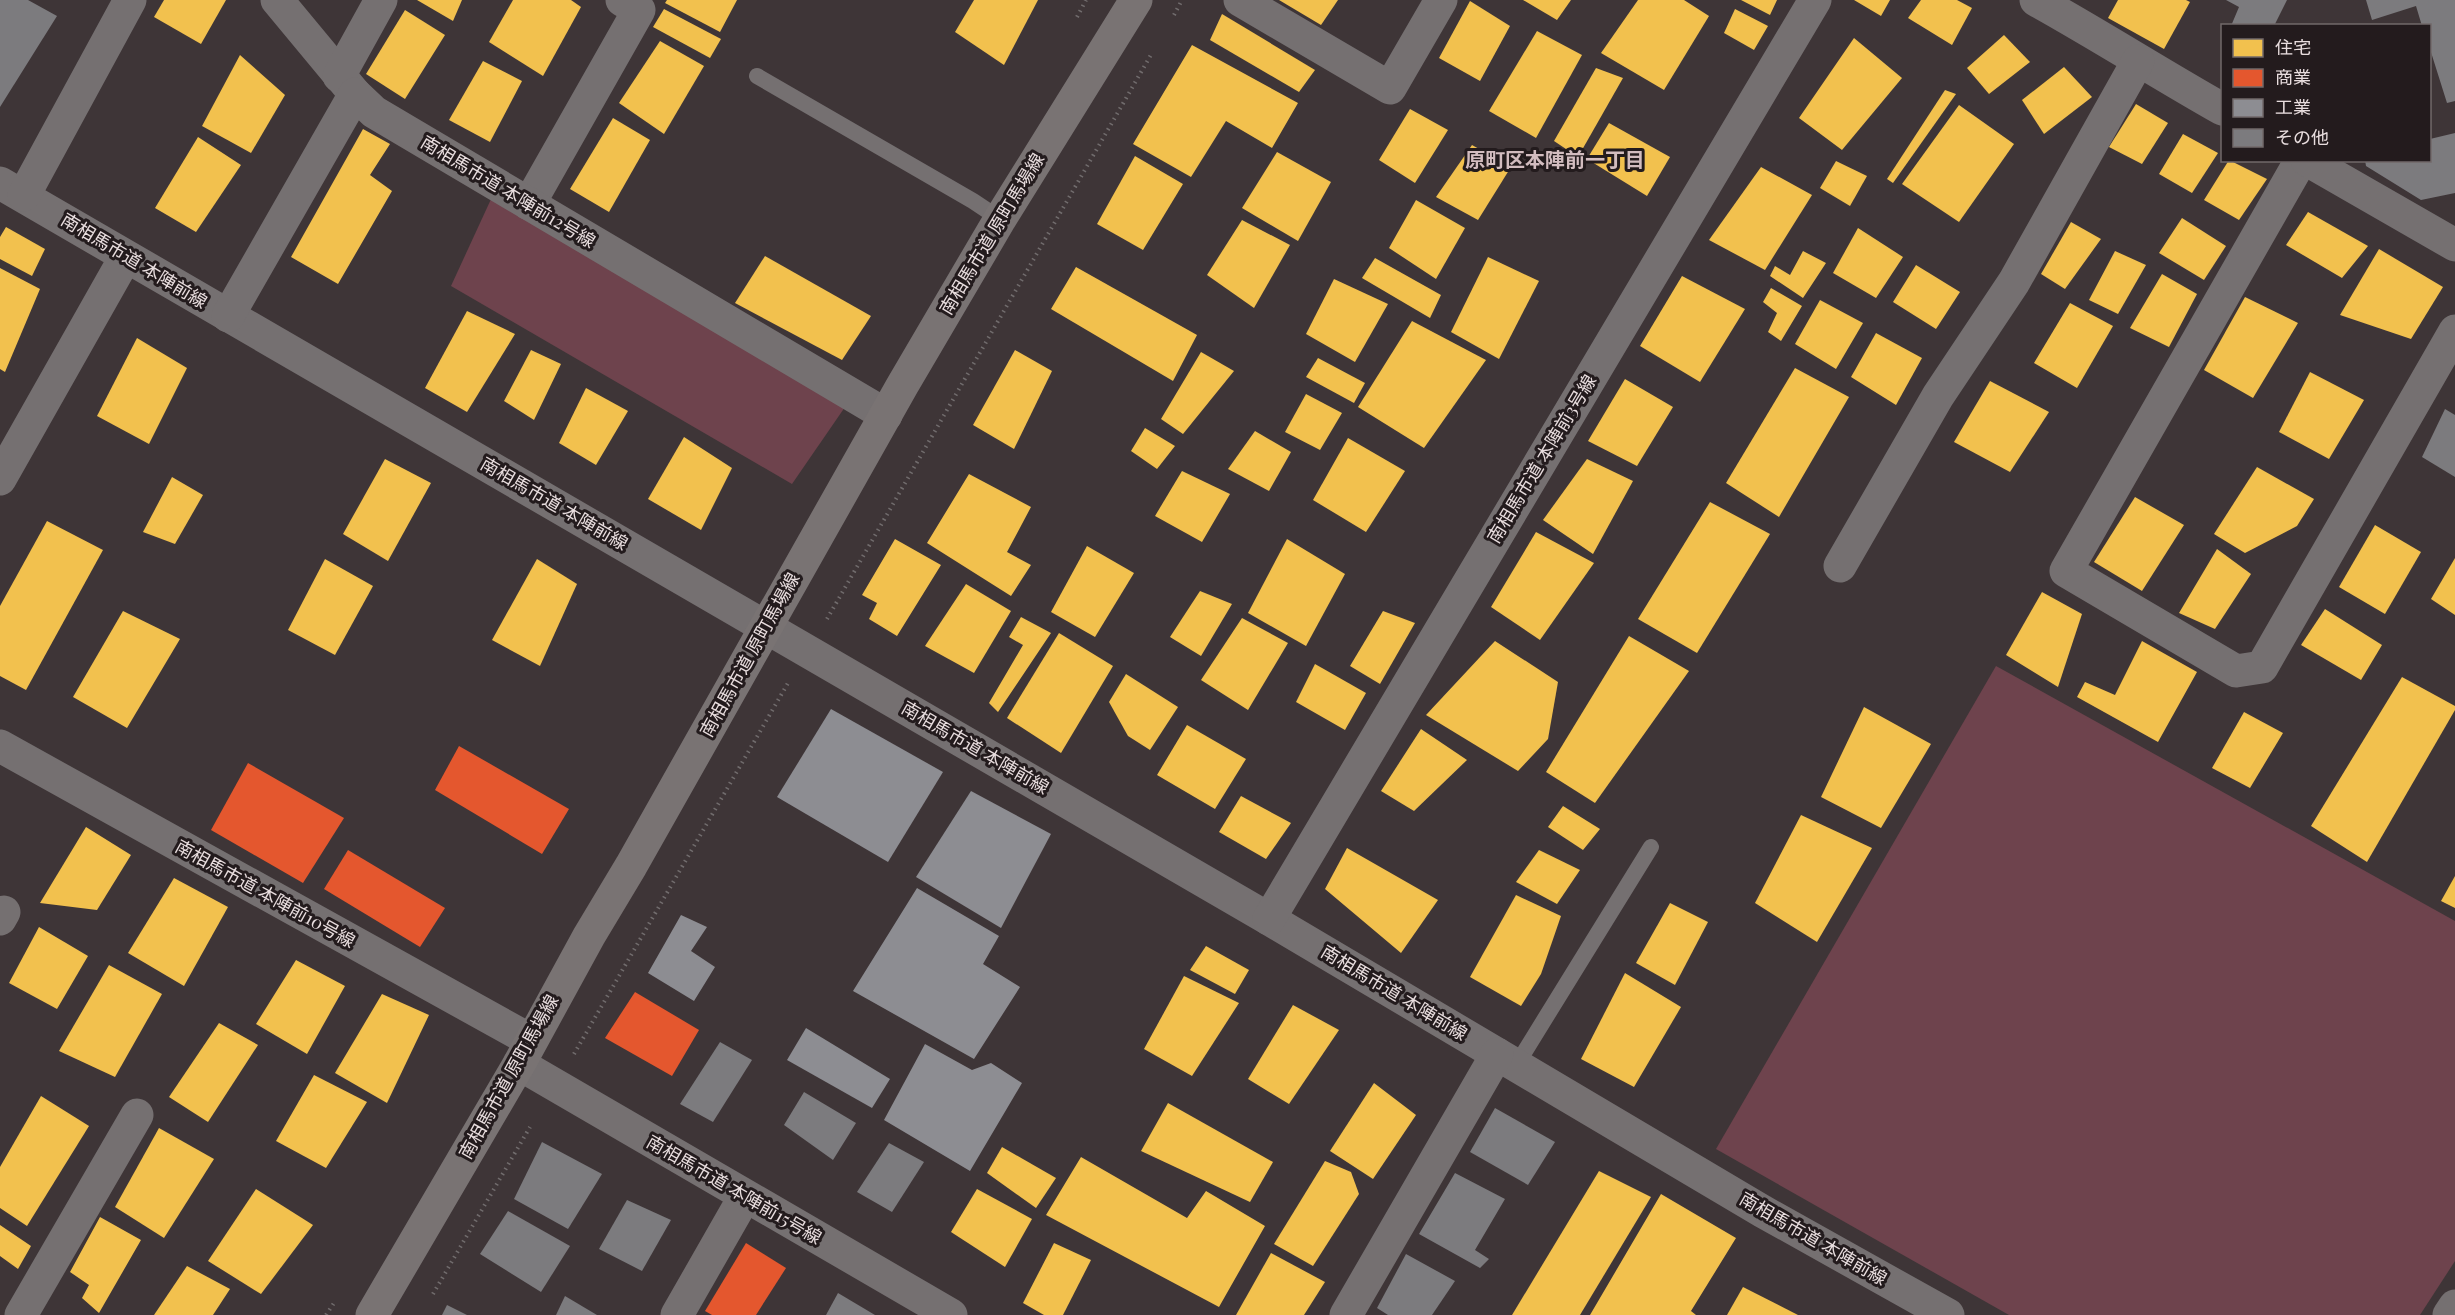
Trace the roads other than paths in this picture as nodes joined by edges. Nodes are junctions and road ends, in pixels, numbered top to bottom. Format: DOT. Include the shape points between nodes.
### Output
graph roads {
  1 [pos="130,0"];
  2 [pos="277,0"];
  3 [pos="381,0"];
  4 [pos="622,0"];
  5 [pos="1136,0"];
  6 [pos="1240,0"];
  7 [pos="1441,0"];
  8 [pos="1815,0"];
  9 [pos="2036,0"];
  10 [pos="2084,11"];
  11 [pos="2138,61"];
  12 [pos="757,76"];
  13 [pos="347,85"];
  14 [pos="2221,108"];
  15 [pos="2300,162"];
  16 [pos="2310,162"];
  17 [pos="12,189"];
  18 [pos="529,204"];
  19 [pos="1000,219"];
  20 [pos="2455,245"];
  21 [pos="125,258"];
  22 [pos="228,316"];
  23 [pos="2455,331"];
  24 [pos="886,415"];
  25 [pos="0,479"];
  26 [pos="1840,566"];
  27 [pos="767,628"];
  28 [pos="0,746"];
  29 [pos="1651,847"];
  30 [pos="1269,919"];
  31 [pos="524,1052"];
  32 [pos="1507,1059"];
  33 [pos="137,1115"];
  34 [pos="745,1196"];
  35 [pos="2455,1306"];
  36 [pos="943,1313"];
  37 [pos="21,1315"];
  38 [pos="372,1315"];
  39 [pos="677,1315"];
  40 [pos="1346,1315"];
  41 [pos="1948,1315"];
  42 [pos="2449,1315"];
  1 -- 17 [label="street"];
  2 -- 13 [label="street, 南相馬市道 本陣前12号線"];
  3 -- 13 [label="street"];
  4 -- 18 [label="street" via="639,10"];
  5 -- 19 [label="street, 南相馬市道 原町馬場線"];
  6 -- 7 [label="street" via="1390,88"];
  8 -- 30 [label="street, 南相馬市道 本陣前3号線"];
  9 -- 10 [label="street"];
  10 -- 11 [label="street"];
  11 -- 14 [label="street"];
  11 -- 26 [label="street" via="2014,282 1938,396"];
  12 -- 19 [label="lane"];
  13 -- 18 [label="street, 南相馬市道 本陣前12号線" via="374,112"];
  13 -- 22 [label="street"];
  15 -- 23 [label="street" via="2066,571 2236,671 2262,667"];
  16 -- 20 [label="street"];
  17 -- 21 [label="street, 南相馬市道 本陣前線"];
  18 -- 24 [label="street, 南相馬市道 本陣前12号線"];
  19 -- 24 [label="street, 南相馬市道 原町馬場線"];
  21 -- 22 [label="street, 南相馬市道 本陣前線"];
  21 -- 25 [label="street"];
  22 -- 27 [label="street, 南相馬市道 本陣前線"];
  24 -- 27 [label="street, 南相馬市道 原町馬場線"];
  27 -- 30 [label="street, 南相馬市道 本陣前線"];
  27 -- 31 [label="street, 南相馬市道 原町馬場線"];
  28 -- 31 [label="street, 南相馬市道 本陣前10号線"];
  29 -- 32 [label="lane"];
  30 -- 32 [label="street, 南相馬市道 本陣前線"];
  31 -- 34 [label="street, 南相馬市道 本陣前15号線" via="556,1087"];
  31 -- 38 [label="street, 南相馬市道 原町馬場線"];
  32 -- 40 [label="street"];
  32 -- 41 [label="street, 南相馬市道 本陣前線" via="1762,1211"];
  33 -- 37 [label="street"];
  34 -- 36 [label="street, 南相馬市道 本陣前15号線"];
  34 -- 39 [label="street"];
  35 -- 42 [label="street"];
}
